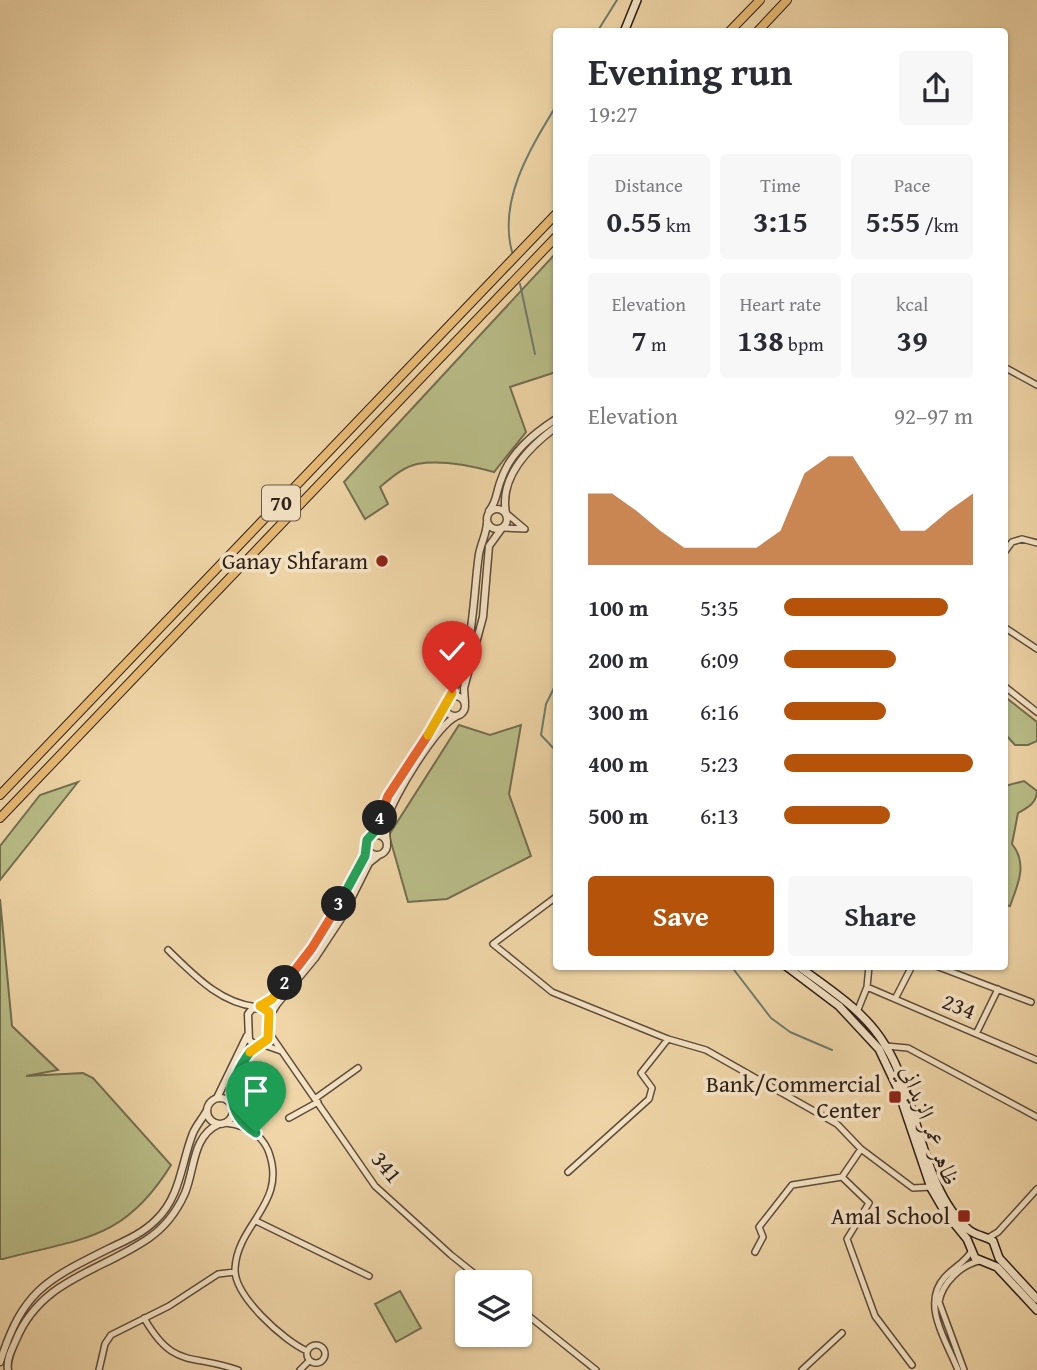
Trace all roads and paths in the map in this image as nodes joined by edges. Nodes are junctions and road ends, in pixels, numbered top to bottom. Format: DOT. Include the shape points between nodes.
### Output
graph roads {
  1 [pos="637,0"];
  2 [pos="760,0"];
  3 [pos="787,0"];
  4 [pos="626,28"];
  5 [pos="733,28"];
  6 [pos="761,28"];
  7 [pos="553,217"];
  8 [pos="553,240"];
  9 [pos="1008,368"];
  10 [pos="1037,385"];
  11 [pos="553,421"];
  12 [pos="553,429"];
  13 [pos="489,511"];
  14 [pos="506,513"];
  15 [pos="487,522"];
  16 [pos="502,528"];
  17 [pos="1037,543"];
  18 [pos="1008,548"];
  19 [pos="1008,630"];
  20 [pos="1037,649"];
  21 [pos="1008,689"];
  22 [pos="446,701"];
  23 [pos="466,703"];
  24 [pos="1037,712"];
  25 [pos="457,716"];
  26 [pos="0,795"];
  27 [pos="0,818"];
  28 [pos="371,836"];
  29 [pos="387,842"];
  30 [pos="366,846"];
  31 [pos="379,855"];
  32 [pos="553,899"];
  33 [pos="168,950"];
  34 [pos="791,970"];
  35 [pos="803,970"];
  36 [pos="869,970"];
  37 [pos="910,970"];
  38 [pos="947,970"];
  39 [pos="867,987"];
  40 [pos="998,989"];
  41 [pos="895,999"];
  42 [pos="235,1002"];
  43 [pos="1031,1002"];
  44 [pos="258,1007"];
  45 [pos="857,1012"];
  46 [pos="269,1017"];
  47 [pos="249,1019"];
  48 [pos="268,1030"];
  49 [pos="977,1032"];
  50 [pos="248,1034"];
  51 [pos="668,1039"];
  52 [pos="261,1046"];
  53 [pos="886,1046"];
  54 [pos="284,1053"];
  55 [pos="1037,1060"];
  56 [pos="358,1068"];
  57 [pos="216,1099"];
  58 [pos="317,1100"];
  59 [pos="232,1107"];
  60 [pos="207,1110"];
  61 [pos="1037,1117"];
  62 [pos="289,1118"];
  63 [pos="222,1123"];
  64 [pos="246,1127"];
  65 [pos="861,1149"];
  66 [pos="568,1172"];
  67 [pos="842,1177"];
  68 [pos="935,1186"];
  69 [pos="1035,1192"];
  70 [pos="256,1221"];
  71 [pos="1005,1223"];
  72 [pos="985,1238"];
  73 [pos="972,1249"];
  74 [pos="996,1250"];
  75 [pos="755,1252"];
  76 [pos="983,1261"];
  77 [pos="470,1270"];
  78 [pos="234,1272"];
  79 [pos="369,1276"];
  80 [pos="1037,1299"];
  81 [pos="1037,1310"];
  82 [pos="144,1318"];
  83 [pos="532,1319"];
  84 [pos="842,1334"];
  85 [pos="307,1351"];
  86 [pos="309,1361"];
  87 [pos="0,1362"];
  88 [pos="318,1363"];
  89 [pos="912,1365"];
  90 [pos="0,1369"];
  91 [pos="7,1370"];
  92 [pos="99,1370"];
  93 [pos="238,1370"];
  94 [pos="300,1370"];
  95 [pos="324,1370"];
  96 [pos="596,1370"];
  97 [pos="802,1370"];
  98 [pos="958,1370"];
  99 [pos="964,1370"];
  1 -- 4 [label="main road"];
  2 -- 5 [label="highway"];
  3 -- 6 [label="highway"];
  7 -- 26 [label="highway, 70"];
  8 -- 27 [label="highway, 70"];
  9 -- 10 [label="street"];
  11 -- 13 [label="street" via="515,456"];
  12 -- 14 [label="street" via="512,474 505,491"];
  13 -- 14 [label="street" via="497,508"];
  13 -- 15 [label="street"];
  14 -- 16 [label="street"];
  14 -- 16 [label="street" via="525,529"];
  15 -- 16 [label="street"];
  15 -- 22 [label="street" via="471,627 456,687"];
  16 -- 23 [label="street" via="488,550 485,602 464,688"];
  17 -- 18 [label="street" via="1022,538"];
  19 -- 20 [label="street"];
  21 -- 24 [label="street"];
  22 -- 23 [label="street" via="458,695"];
  22 -- 25 [label="street" via="449,714"];
  22 -- 28 [label="street" via="388,796"];
  23 -- 25 [label="street"];
  25 -- 29 [label="street" via="441,728 391,809 385,828"];
  28 -- 29 [label="street" via="380,835"];
  28 -- 30 [label="street"];
  29 -- 31 [label="street"];
  30 -- 31 [label="street"];
  30 -- 44 [label="street" via="312,948 272,999"];
  31 -- 46 [label="street" via="365,870 319,951"];
  32 -- 51 [label="street" via="493,944 552,992"];
  33 -- 42 [label="street" via="202,983"];
  34 -- 68 [label="main road, ظاهر عمر الزيداني" via="839,1006 879,1049"];
  35 -- 45 [label="main road, ظاهر عمر الزيداني"];
  36 -- 39 [label="street"];
  37 -- 41 [label="street"];
  38 -- 40 [label="street"];
  39 -- 41 [label="street, 234"];
  39 -- 45 [label="street"];
  40 -- 43 [label="street"];
  40 -- 49 [label="street"];
  41 -- 49 [label="street, 234"];
  42 -- 44 [label="street"];
  42 -- 47 [label="street"];
  44 -- 46 [label="street" via="268,1011"];
  44 -- 47 [label="street" via="249,1012"];
  45 -- 53 [label="main road, ظاهر عمر الزيداني"];
  46 -- 48 [label="street"];
  47 -- 50 [label="street"];
  48 -- 52 [label="street" via="268,1039"];
  48 -- 54 [label="street, 341"];
  49 -- 55 [label="street, 234"];
  50 -- 52 [label="street" via="250,1042"];
  50 -- 57 [label="street"];
  51 -- 65 [label="street" via="706,1050 837,1124"];
  51 -- 66 [label="street" via="641,1073 652,1088 649,1099"];
  52 -- 54 [label="street"];
  52 -- 59 [label="street" via="247,1056 236,1077 230,1093"];
  53 -- 61 [label="street" via="908,1048"];
  53 -- 68 [label="main road, ظاهر عمر الزيداني" via="901,1078"];
  54 -- 58 [label="street, 341"];
  56 -- 58 [label="street"];
  57 -- 59 [label="street" via="225,1099"];
  57 -- 60 [label="street"];
  58 -- 62 [label="street"];
  58 -- 77 [label="street, 341" via="375,1186"];
  59 -- 63 [label="street" via="232,1116"];
  59 -- 64 [label="street"];
  60 -- 63 [label="street" via="209,1118"];
  60 -- 87 [label="street" via="194,1131 178,1186 164,1212 138,1235 61,1272 38,1289 16,1318"];
  63 -- 64 [label="street"];
  63 -- 91 [label="street" via="201,1140 184,1195 167,1223 137,1246 48,1293 23,1325"];
  64 -- 70 [label="street" via="265,1143 274,1181"];
  65 -- 67 [label="street"];
  65 -- 68 [label="street" via="914,1188"];
  67 -- 75 [label="street" via="792,1185 759,1227 764,1237"];
  67 -- 89 [label="street" via="869,1203 847,1239 875,1316"];
  68 -- 72 [label="main road, ظاهر عمر الزيداني" via="960,1220"];
  68 -- 73 [label="main road, ظاهر عمر الزيداني" via="945,1212"];
  69 -- 71 [label="street"];
  70 -- 78 [label="street"];
  70 -- 79 [label="street"];
  71 -- 72 [label="street"];
  71 -- 74 [label="street"];
  72 -- 73 [label="main road"];
  72 -- 74 [label="main road, ظاهر عمر الزيداني"];
  73 -- 76 [label="main road, ظاهر عمر الزيداني"];
  73 -- 98 [label="street" via="942,1281 934,1300"];
  74 -- 76 [label="main road"];
  74 -- 80 [label="main road, ظاهر عمر الزيداني"];
  76 -- 81 [label="main road, ظاهر عمر الزيداني" via="997,1267"];
  76 -- 99 [label="street" via="969,1264 940,1295 941,1313"];
  78 -- 82 [label="street" via="218,1274"];
  78 -- 85 [label="street" via="250,1304"];
  82 -- 92 [label="street" via="111,1335"];
  82 -- 93 [label="street" via="170,1352 187,1361"];
  83 -- 96 [label="street"];
  84 -- 97 [label="street"];
  85 -- 86 [label="street"];
  85 -- 88 [label="street" via="314,1345 322,1347 325,1355"];
  86 -- 88 [label="street"];
  86 -- 94 [label="street"];
  88 -- 95 [label="street"];
  90 -- 91 [label="street"];
}
